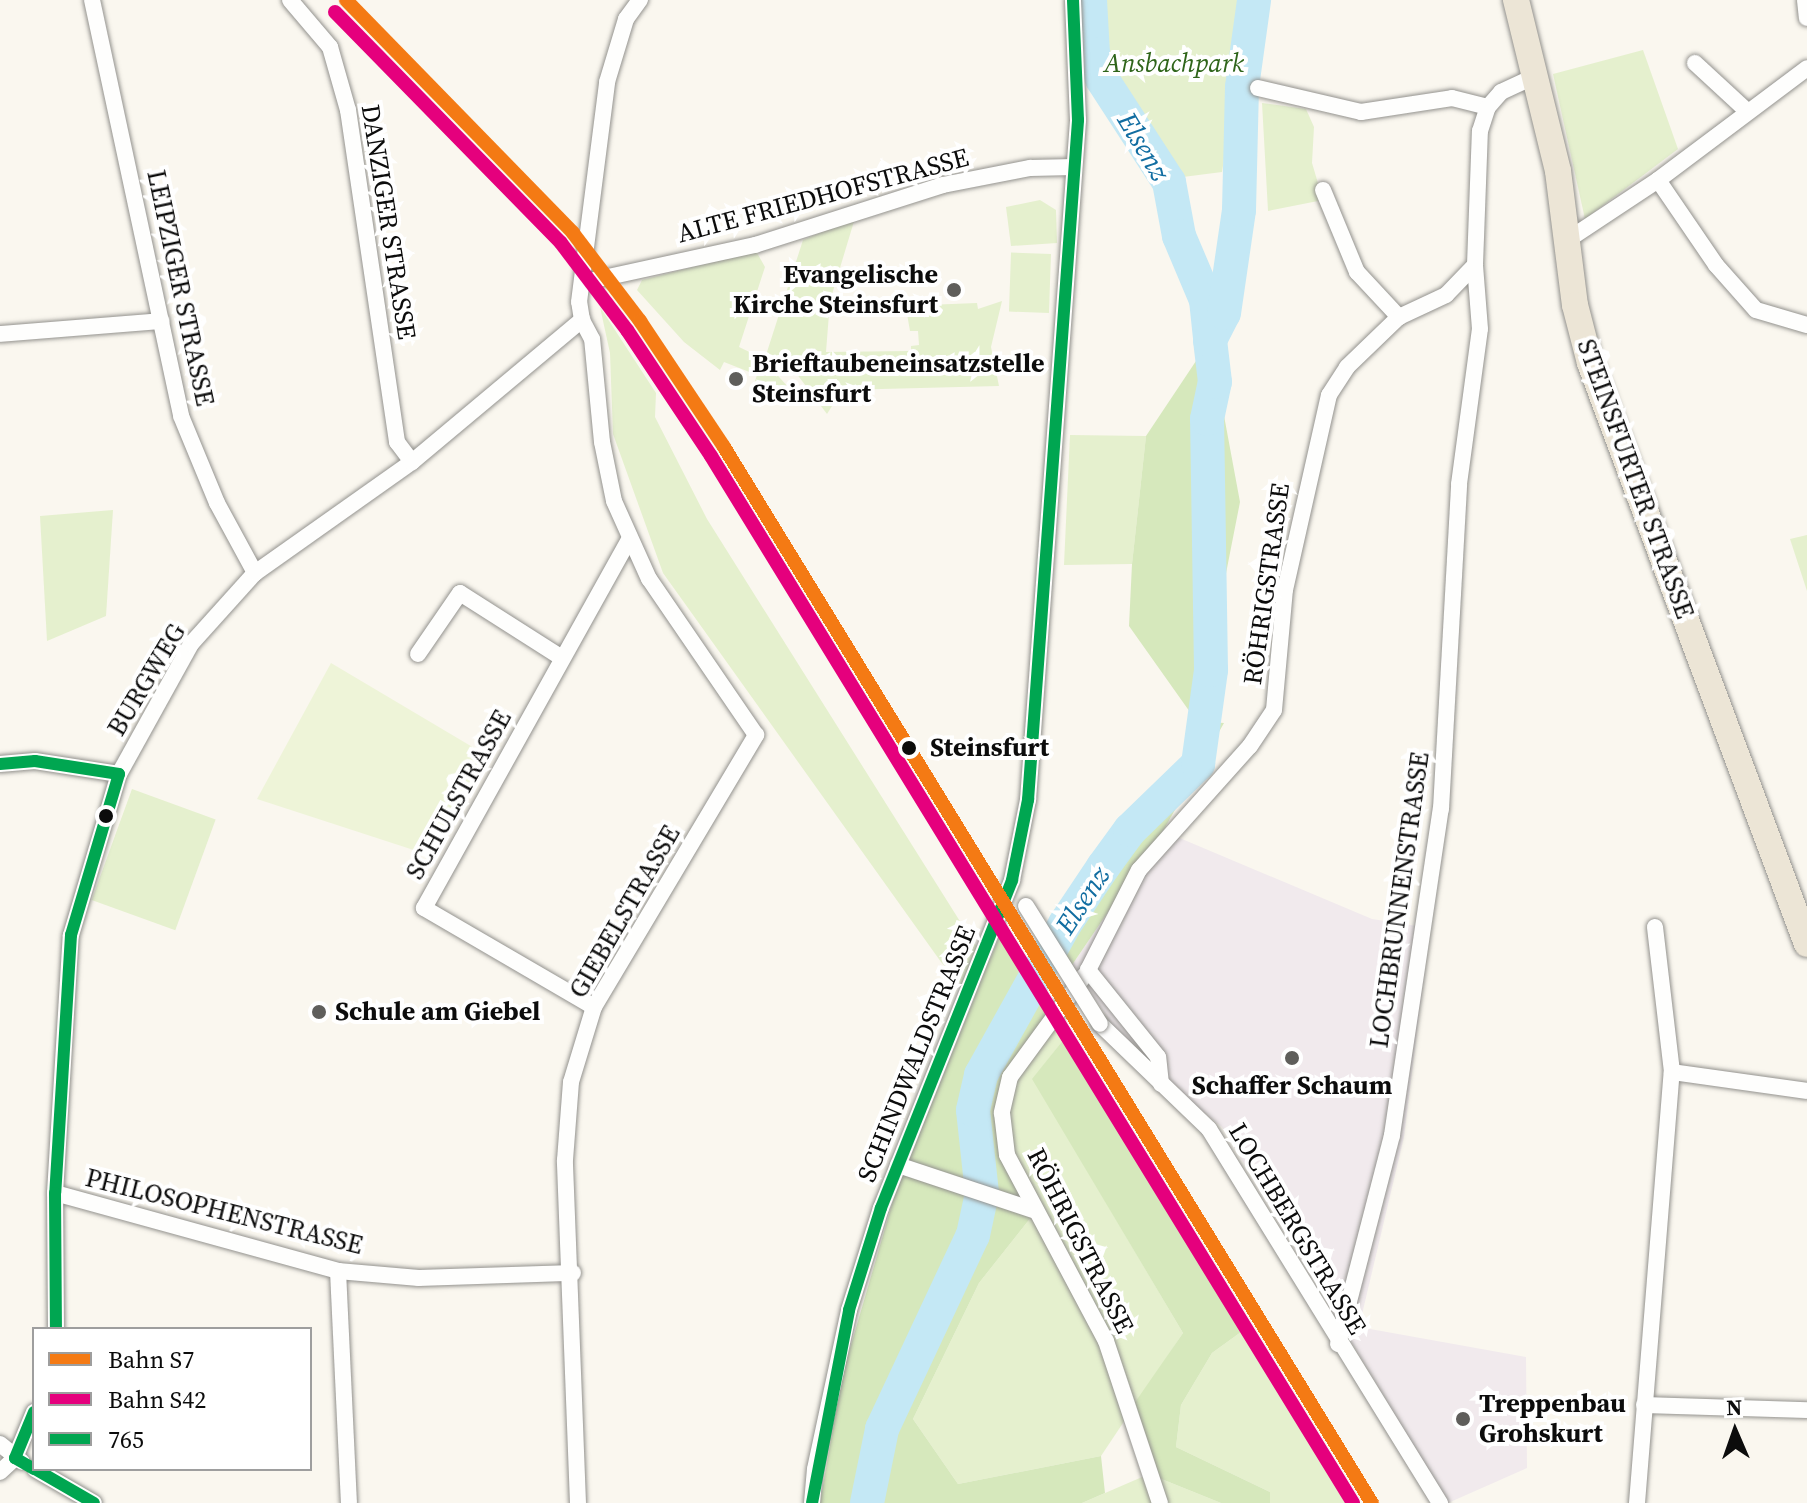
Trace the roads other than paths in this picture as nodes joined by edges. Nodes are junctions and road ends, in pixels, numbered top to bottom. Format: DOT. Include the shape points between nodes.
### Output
graph roads {
  1 [pos="92,0"];
  2 [pos="290,0"];
  3 [pos="640,0"];
  4 [pos="1073,0"];
  5 [pos="1516,0"];
  6 [pos="1805,0"];
  7 [pos="1807,18"];
  8 [pos="1695,63"];
  9 [pos="1807,68"];
  10 [pos="1535,76"];
  11 [pos="1258,88"];
  12 [pos="1488,107"];
  13 [pos="1747,111"];
  14 [pos="1074,167"];
  15 [pos="1658,180"];
  16 [pos="1323,190"];
  17 [pos="1566,241"];
  18 [pos="1475,265"];
  19 [pos="585,282"];
  20 [pos="1399,317"];
  21 [pos="582,320"];
  22 [pos="161,321"];
  23 [pos="1807,325"];
  24 [pos="0,334"];
  25 [pos="412,462"];
  26 [pos="630,538"];
  27 [pos="255,573"];
  28 [pos="418,654"];
  29 [pos="562,658"];
  30 [pos="0,764"];
  31 [pos="119,774"];
  32 [pos="1012,880"];
  33 [pos="1655,927"];
  34 [pos="1807,944"];
  35 [pos="1088,970"];
  36 [pos="594,1007"];
  37 [pos="1672,1072"];
  38 [pos="1161,1084"];
  39 [pos="1807,1091"];
  40 [pos="898,1165"];
  41 [pos="55,1193"];
  42 [pos="1036,1211"];
  43 [pos="338,1271"];
  44 [pos="573,1273"];
  45 [pos="56,1327"];
  46 [pos="1338,1344"];
  47 [pos="1644,1405"];
  48 [pos="1807,1410"];
  49 [pos="32,1417"];
  50 [pos="0,1444"];
  51 [pos="15,1458"];
  52 [pos="32,1468"];
  53 [pos="38,1471"];
  54 [pos="0,1472"];
  55 [pos="94,1503"];
  56 [pos="349,1503"];
  57 [pos="578,1503"];
  58 [pos="812,1503"];
  59 [pos="1160,1503"];
  60 [pos="1440,1503"];
  61 [pos="1637,1503"];
  1 -- 22 [label="street, LEIPZIGER STRASSE"];
  2 -- 25 [label="street, DANZIGER STRASSE" via="330,47 348,110 397,442"];
  3 -- 19 [label="street" via="626,19 607,82"];
  4 -- 14 [label="street, SCHINDWALDSTRASSE"];
  5 -- 10 [label="main road, STEINSFURTER STRASSE"];
  6 -- 7 [label="street"];
  8 -- 13 [label="street"];
  9 -- 13 [label="street"];
  10 -- 12 [label="street" via="1501,92"];
  10 -- 17 [label="main road, STEINSFURTER STRASSE" via="1558,171"];
  11 -- 12 [label="street" via="1361,112 1452,98"];
  12 -- 18 [label="street" via="1480,131"];
  13 -- 15 [label="street"];
  14 -- 19 [label="street, ALTE FRIEDHOFSTRASSE" via="1030,168 943,185 755,245"];
  14 -- 32 [label="street, SCHINDWALDSTRASSE" via="1028,800"];
  15 -- 17 [label="street"];
  15 -- 23 [label="street" via="1716,265 1756,310"];
  16 -- 20 [label="street" via="1357,272"];
  17 -- 34 [label="main road, STEINSFURTER STRASSE" via="1575,305 1607,412"];
  18 -- 20 [label="street, RÖHRIGSTRASSE" via="1446,295"];
  18 -- 46 [label="street, LOCHBRUNNENSTRASSE" via="1480,329 1459,484 1441,809 1392,1135"];
  19 -- 21 [label="street" via="579,302"];
  20 -- 35 [label="street, RÖHRIGSTRASSE" via="1347,367 1329,395 1285,590 1274,710 1250,746 1139,870"];
  21 -- 25 [label="street, BURGWEG"];
  21 -- 26 [label="street" via="592,339 614,501"];
  22 -- 24 [label="street"];
  22 -- 27 [label="street, LEIPZIGER STRASSE" via="181,416 217,503"];
  25 -- 27 [label="street, BURGWEG"];
  26 -- 29 [label="street, SCHULSTRASSE"];
  26 -- 36 [label="street, GIEBELSTRASSE" via="649,579 756,735"];
  27 -- 31 [label="street, BURGWEG" via="191,644"];
  28 -- 29 [label="street" via="460,593"];
  29 -- 36 [label="street, SCHULSTRASSE" via="424,908"];
  30 -- 31 [label="street" via="35,761"];
  31 -- 41 [label="street, BURGWEG" via="71,935"];
  32 -- 38 [label="street, LOCHBERGSTRASSE, bridge" via="1100,1024"];
  32 -- 40 [label="street, SCHINDWALDSTRASSE"];
  33 -- 37 [label="street"];
  35 -- 38 [label="street" via="1158,1057"];
  35 -- 42 [label="street, RÖHRIGSTRASSE" via="1010,1077 1002,1113 1007,1155"];
  36 -- 44 [label="street, GIEBELSTRASSE" via="570,1097 565,1160"];
  37 -- 39 [label="street"];
  37 -- 47 [label="street"];
  38 -- 46 [label="street, LOCHBERGSTRASSE" via="1209,1129"];
  40 -- 42 [label="street"];
  40 -- 58 [label="street, SCHINDWALDSTRASSE" via="849,1310"];
  41 -- 43 [label="street, PHILOSOPHENSTRASSE"];
  41 -- 45 [label="street, BURGWEG"];
  42 -- 59 [label="street, RÖHRIGSTRASSE" via="1106,1341"];
  43 -- 44 [label="street, PHILOSOPHENSTRASSE" via="419,1278"];
  43 -- 56 [label="street"];
  44 -- 57 [label="street, GIEBELSTRASSE"];
  46 -- 60 [label="street, LOCHBERGSTRASSE"];
  47 -- 48 [label="street"];
  47 -- 61 [label="street"];
  49 -- 51 [label="street"];
  50 -- 51 [label="street"];
  51 -- 52 [label="street"];
  51 -- 54 [label="street"];
  53 -- 55 [label="street"];
}
